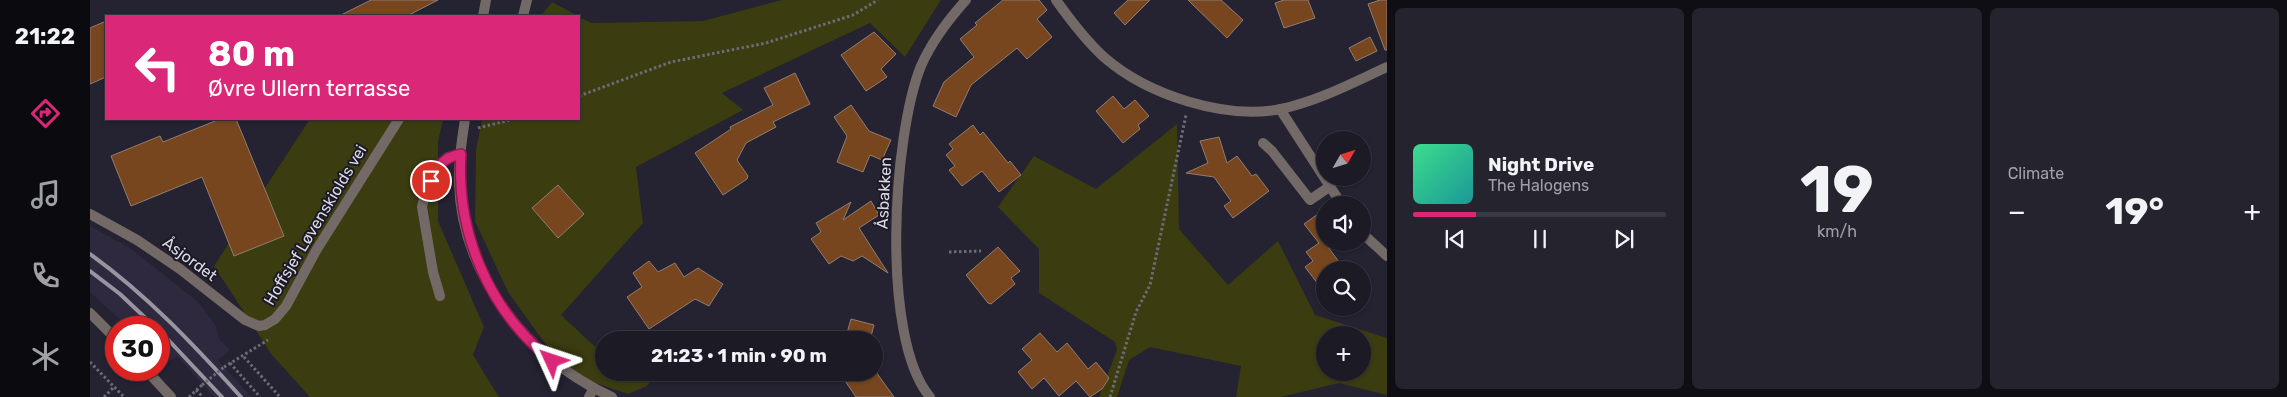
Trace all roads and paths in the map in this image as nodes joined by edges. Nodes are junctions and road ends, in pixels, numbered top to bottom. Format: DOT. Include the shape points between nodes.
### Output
graph roads {
  1 [pos="486,0"];
  2 [pos="527,0"];
  3 [pos="878,0"];
  4 [pos="966,0"];
  5 [pos="1056,0"];
  6 [pos="483,15"];
  7 [pos="523,15"];
  8 [pos="1387,67"];
  9 [pos="580,96"];
  10 [pos="1189,102"];
  11 [pos="1280,109"];
  12 [pos="398,120"];
  13 [pos="465,120"];
  14 [pos="510,120"];
  15 [pos="463,132"];
  16 [pos="1263,143"];
  17 [pos="461,154"];
  18 [pos="1329,187"];
  19 [pos="1336,196"];
  20 [pos="90,214"];
  21 [pos="1371,241"];
  22 [pos="981,251"];
  23 [pos="949,252"];
  24 [pos="1387,256"];
  25 [pos="440,296"];
  26 [pos="90,313"];
  27 [pos="271,323"];
  28 [pos="105,328"];
  29 [pos="244,356"];
  30 [pos="90,362"];
  31 [pos="230,363"];
  32 [pos="156,381"];
  33 [pos="114,387"];
  34 [pos="196,390"];
  35 [pos="591,393"];
  36 [pos="189,396"];
  37 [pos="104,397"];
  38 [pos="124,397"];
  39 [pos="171,397"];
  40 [pos="203,397"];
  41 [pos="260,397"];
  42 [pos="280,397"];
  43 [pos="612,397"];
  44 [pos="930,397"];
  45 [pos="1110,397"];
  1 -- 6 [label="street"];
  2 -- 7 [label="street"];
  3 -- 9 [label="path" via="853,15 818,27 766,43 671,62"];
  4 -- 44 [label="street, Åsbakken" via="929,49 921,68 906,121 898,184 897,247 903,326 911,362"];
  5 -- 10 [label="street" via="1088,42 1106,59 1146,84"];
  8 -- 11 [label="street" via="1307,102"];
  10 -- 11 [label="street" via="1244,112"];
  10 -- 45 [label="path" via="1150,284 1136,312"];
  11 -- 18 [label="street"];
  12 -- 27 [label="street, Hoffsjef Løvenskiolds vei" via="317,249 286,306"];
  13 -- 15 [label="street"];
  14 -- 15 [label="path"];
  15 -- 17 [label="street"];
  16 -- 18 [label="street" via="1310,200"];
  17 -- 25 [label="street" via="448,157 438,168 422,207"];
  17 -- 35 [label="street" via="459,183 463,211 469,239 488,285 514,323 543,354"];
  18 -- 19 [label="street"];
  20 -- 27 [label="street, Åsjordet" via="180,269 245,320 259,326"];
  21 -- 24 [label="street"];
  22 -- 23 [label="path"];
  26 -- 28 [label="street"];
  27 -- 29 [label="path, Hoffsjef Løvenskiolds vei" via="272,337"];
  29 -- 31 [label="path, Hoffsjef Løvenskiolds vei"];
  29 -- 42 [label="path"];
  30 -- 33 [label="path"];
  31 -- 34 [label="path, Hoffsjef Løvenskiolds vei, bridge"];
  31 -- 41 [label="path"];
  32 -- 39 [label="street"];
  33 -- 37 [label="path"];
  33 -- 38 [label="path"];
  34 -- 36 [label="path, Hoffsjef Løvenskiolds vei"];
  34 -- 40 [label="path"];
  35 -- 43 [label="street"];
}
